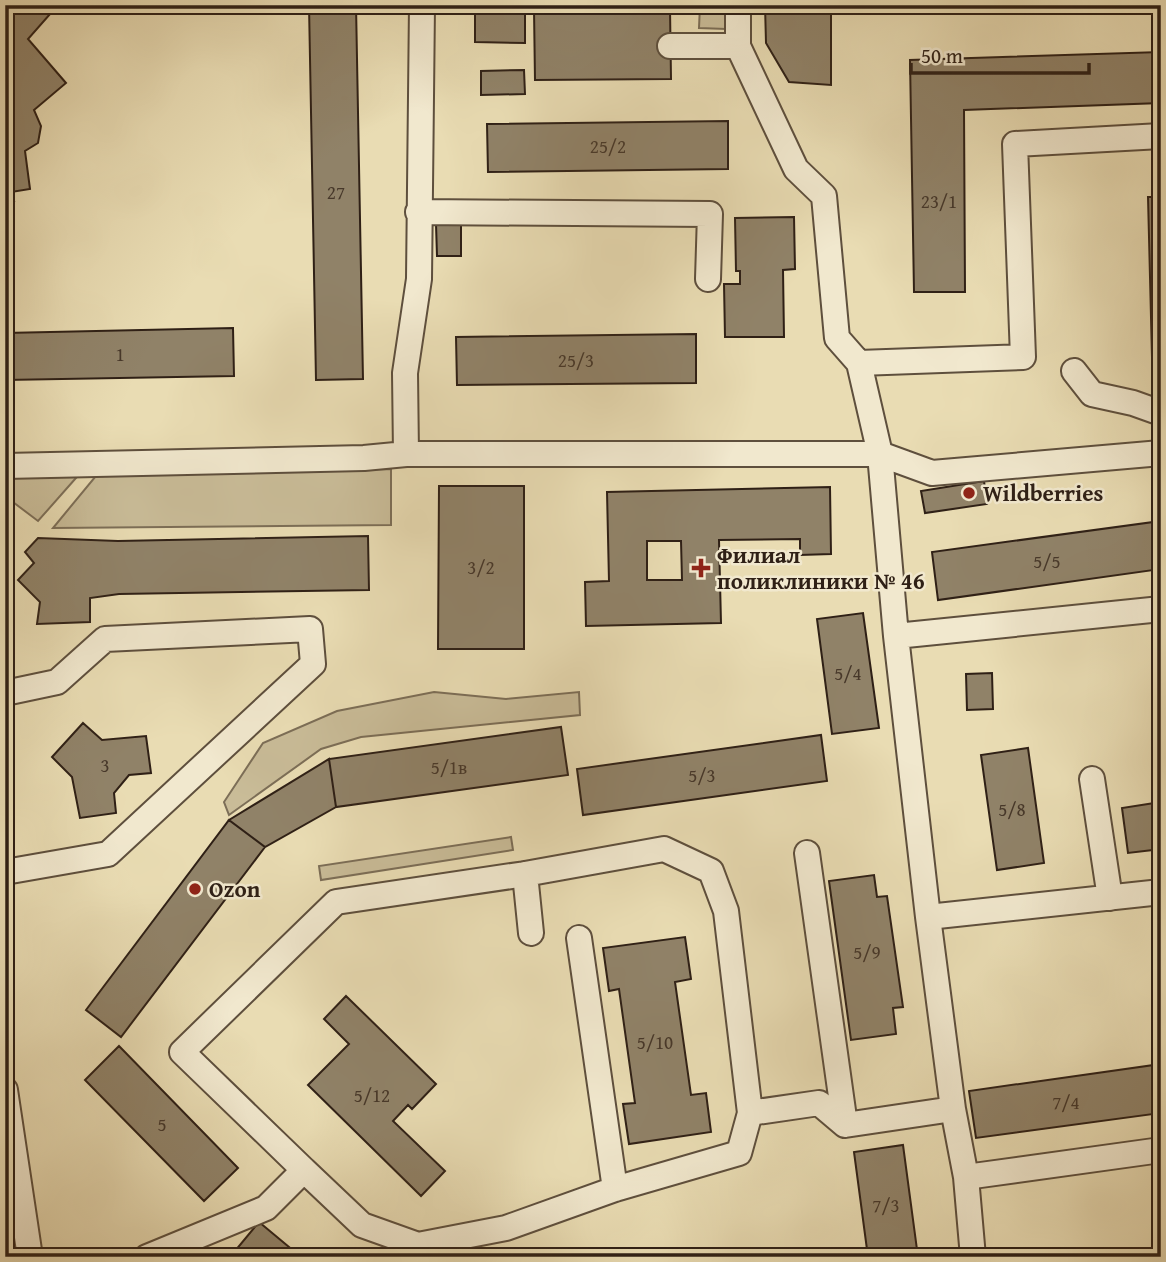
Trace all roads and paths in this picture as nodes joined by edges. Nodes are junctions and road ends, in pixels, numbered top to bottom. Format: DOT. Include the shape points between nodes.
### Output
graph roads {
  1 [pos="422,5"];
  2 [pos="738,5"];
  3 [pos="738,46"];
  4 [pos="670,47"];
  5 [pos="1161,135"];
  6 [pos="418,212"];
  7 [pos="708,279"];
  8 [pos="859,363"];
  9 [pos="1074,371"];
  10 [pos="1161,413"];
  11 [pos="1161,453"];
  12 [pos="406,454"];
  13 [pos="880,454"];
  14 [pos="5,466"];
  15 [pos="1161,608"];
  16 [pos="896,636"];
  17 [pos="5,693"];
  18 [pos="1092,779"];
  19 [pos="807,853"];
  20 [pos="5,872"];
  21 [pos="525,874"];
  22 [pos="1161,892"];
  23 [pos="1110,898"];
  24 [pos="928,917"];
  25 [pos="531,933"];
  26 [pos="579,938"];
  27 [pos="5,1090"];
  28 [pos="953,1109"];
  29 [pos="750,1113"];
  30 [pos="845,1125"];
  31 [pos="1161,1150"];
  32 [pos="304,1170"];
  33 [pos="966,1177"];
  34 [pos="615,1189"];
  35 [pos="30,1257"];
  36 [pos="147,1257"];
  37 [pos="972,1257"];
  1 -- 6 [label="street"];
  2 -- 3 [label="street"];
  3 -- 4 [label="street"];
  3 -- 8 [label="street" via="796,169 824,196 837,338"];
  5 -- 8 [label="street" via="1015,144 1023,357"];
  6 -- 7 [label="street" via="710,214"];
  6 -- 12 [label="street" via="419,279 405,373"];
  8 -- 13 [label="street"];
  9 -- 10 [label="street" via="1092,394"];
  11 -- 13 [label="street" via="932,473"];
  12 -- 13 [label="street"];
  12 -- 14 [label="street"];
  13 -- 16 [label="street"];
  15 -- 16 [label="street"];
  16 -- 24 [label="street"];
  17 -- 20 [label="street" via="57,682 105,639 310,629 313,664 108,854"];
  18 -- 23 [label="street"];
  19 -- 30 [label="street"];
  21 -- 25 [label="street"];
  21 -- 29 [label="street" via="664,849 711,871 726,911"];
  21 -- 32 [label="street" via="336,902 182,1052"];
  22 -- 23 [label="street"];
  23 -- 24 [label="street"];
  24 -- 28 [label="street"];
  26 -- 34 [label="street"];
  27 -- 35 [label="street"];
  28 -- 30 [label="street"];
  28 -- 33 [label="street"];
  29 -- 30 [label="street" via="819,1103"];
  29 -- 34 [label="street" via="739,1153"];
  31 -- 33 [label="street"];
  32 -- 34 [label="street" via="362,1225 418,1245 506,1228"];
  32 -- 36 [label="street" via="266,1208"];
  33 -- 37 [label="street"];
}
